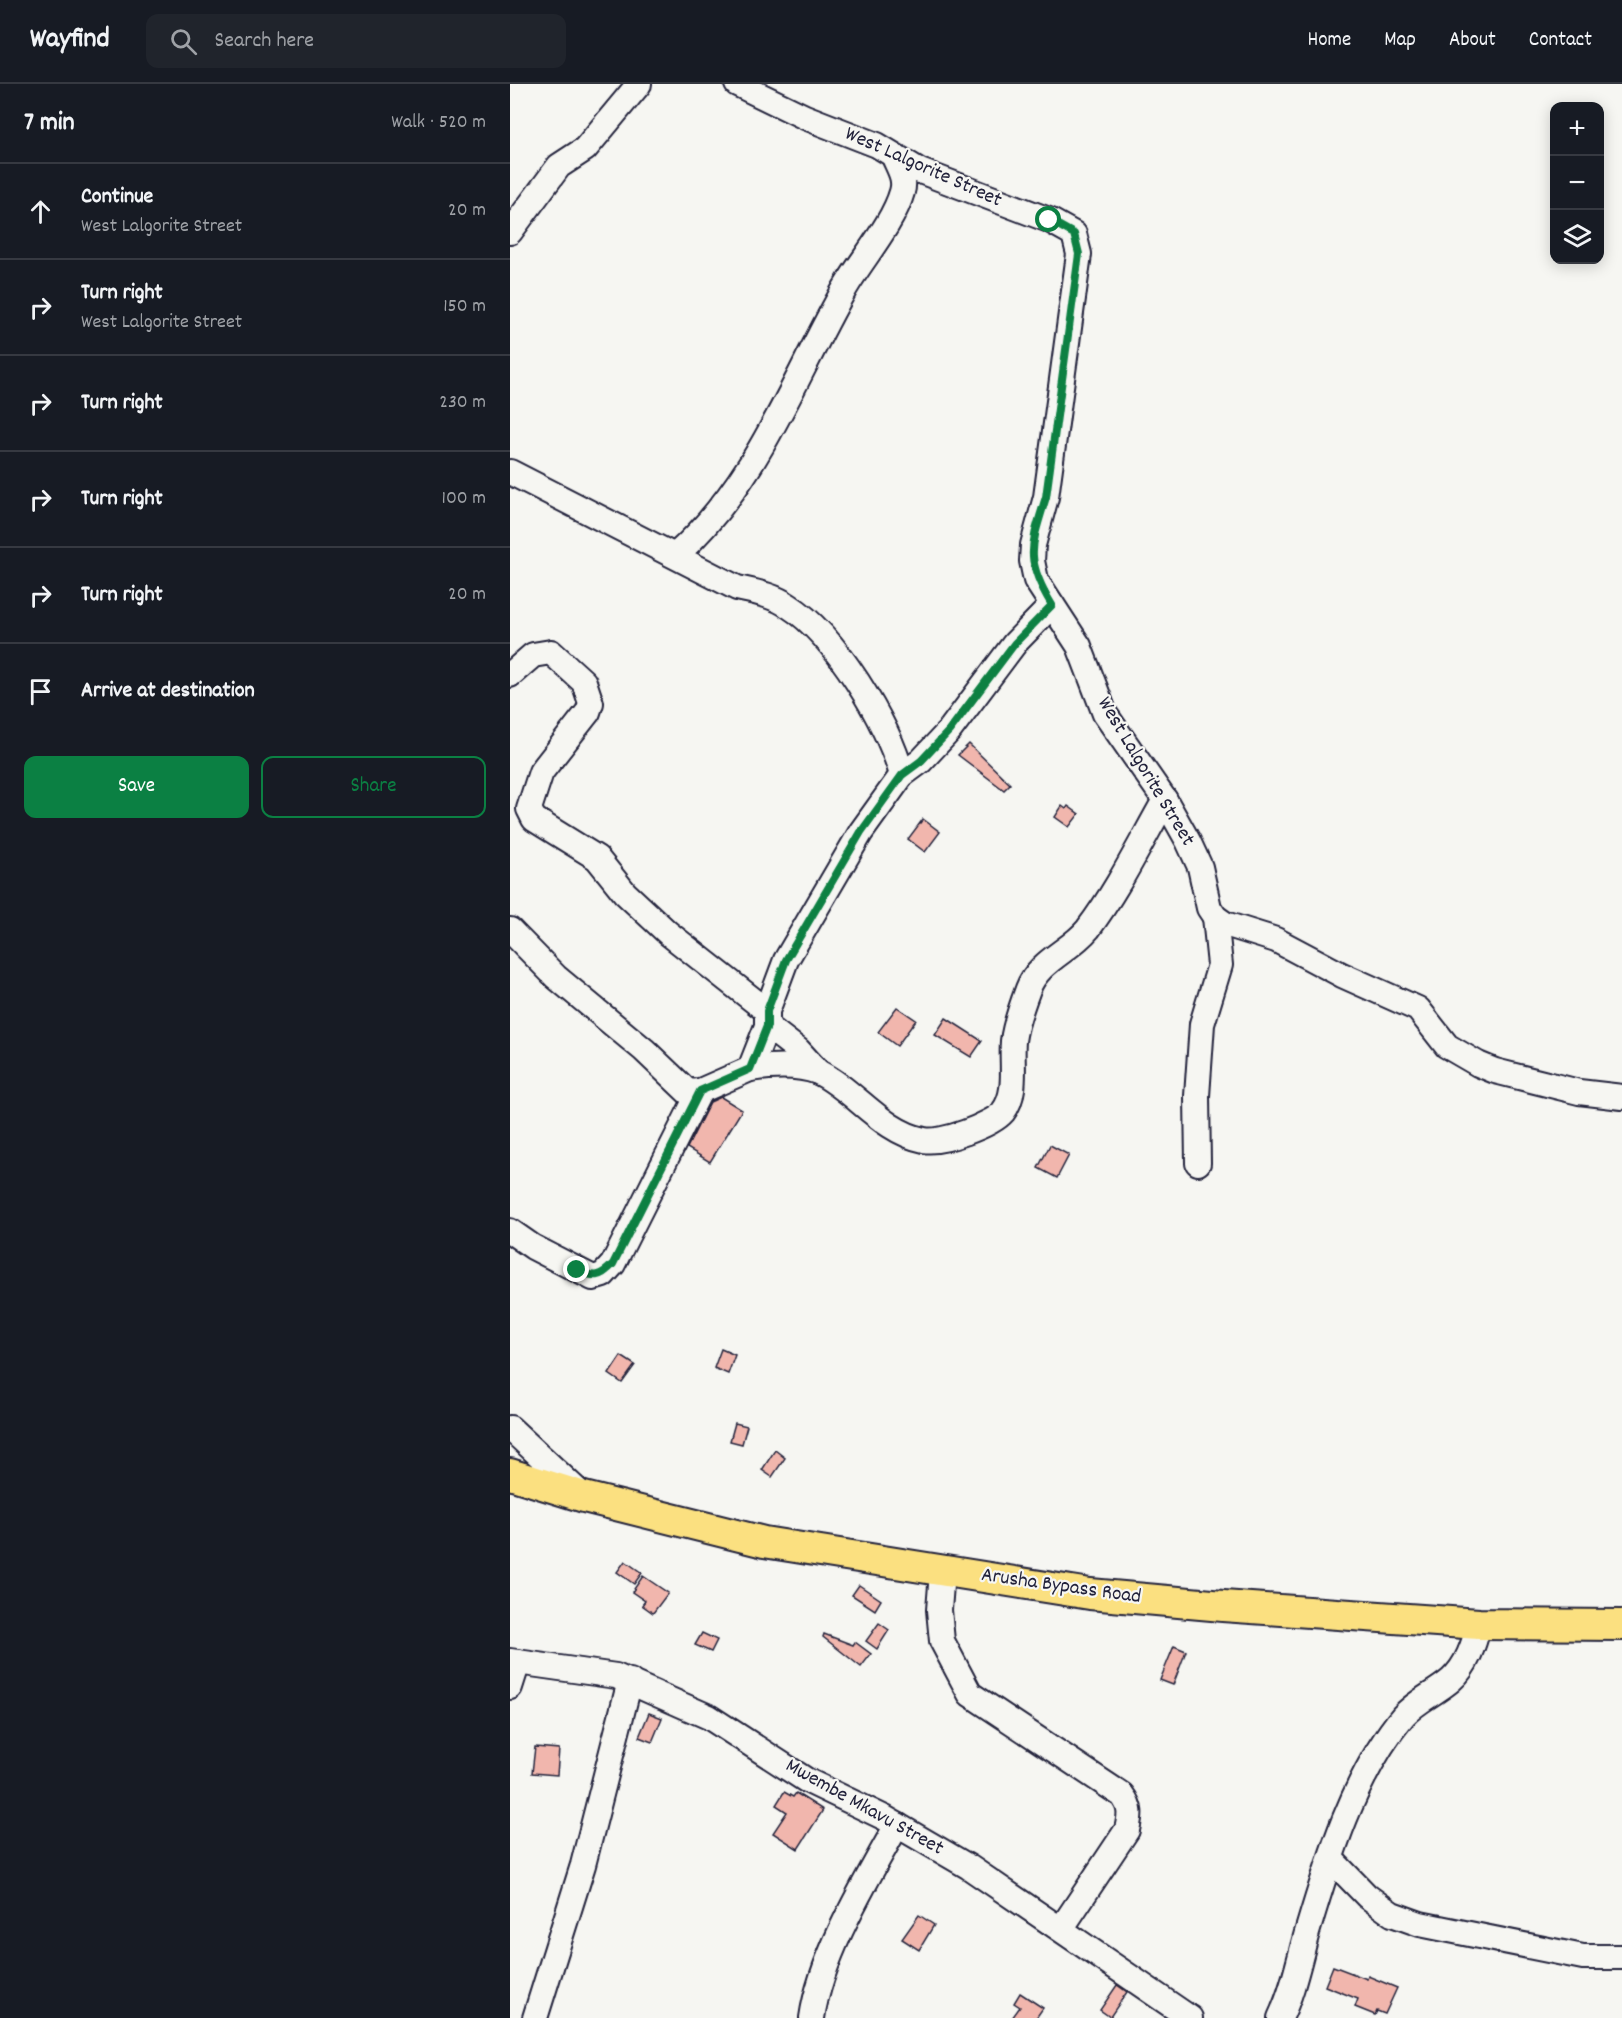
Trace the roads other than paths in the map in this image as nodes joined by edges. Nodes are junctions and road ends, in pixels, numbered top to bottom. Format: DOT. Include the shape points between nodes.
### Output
graph roads {
  1 [pos="639,84"];
  2 [pos="737,84"];
  3 [pos="894,157"];
  4 [pos="510,232"];
  5 [pos="510,472"];
  6 [pos="676,555"];
  7 [pos="1052,605"];
  8 [pos="510,675"];
  9 [pos="902,775"];
  10 [pos="1165,801"];
  11 [pos="1215,917"];
  12 [pos="510,930"];
  13 [pos="767,1018"];
  14 [pos="750,1069"];
  15 [pos="818,1072"];
  16 [pos="700,1091"];
  17 [pos="1622,1098"];
  18 [pos="1198,1163"];
  19 [pos="510,1231"];
  20 [pos="510,1428"];
  21 [pos="510,1474"];
  22 [pos="584,1497"];
  23 [pos="942,1572"];
  24 [pos="1479,1624"];
  25 [pos="1622,1624"];
  26 [pos="514,1661"];
  27 [pos="630,1681"];
  28 [pos="510,1687"];
  29 [pos="897,1824"];
  30 [pos="1331,1859"];
  31 [pos="1061,1929"];
  32 [pos="1622,1957"];
  33 [pos="535,2018"];
  34 [pos="812,2018"];
  35 [pos="1190,2018"];
  36 [pos="1280,2018"];
  1 -- 4 [label="street" via="585,150 559,166"];
  2 -- 3 [label="street, West Lalgorite Street" via="805,117 877,145"];
  3 -- 6 [label="street" via="903,186 888,220 830,315 753,464 722,509"];
  3 -- 7 [label="street, West Lalgorite Street" via="940,179 1049,220 1074,234 1078,243 1046,497 1032,561 1036,580"];
  5 -- 6 [label="street"];
  6 -- 9 [label="street" via="737,588 788,604 818,628 871,702 891,738"];
  7 -- 9 [label="street" via="1015,643 949,731"];
  7 -- 10 [label="street, West Lalgorite Street" via="1079,646 1105,714"];
  8 -- 13 [label="street" via="533,655 551,652 584,682 591,697 588,712 538,779 529,809 534,819 597,858 625,893"];
  9 -- 13 [label="street" via="861,832 800,935"];
  10 -- 11 [label="street, West Lalgorite Street" via="1200,867 1209,908"];
  10 -- 15 [label="street" via="1114,892 1086,931 1032,979 1013,1040 1011,1094 1005,1110 994,1122 938,1141 926,1141 883,1120"];
  11 -- 17 [label="street" via="1225,924 1276,940 1418,1009 1447,1046 1478,1064 1579,1092"];
  11 -- 18 [label="street, West Lalgorite Street" via="1220,965 1202,1024"];
  12 -- 16 [label="street" via="556,977 644,1050 682,1088 693,1093"];
  13 -- 14 [label="street"];
  13 -- 15 [label="street"];
  14 -- 15 [label="street" via="778,1067"];
  14 -- 16 [label="street"];
  16 -- 19 [label="street" via="613,1264 603,1275 593,1278"];
  20 -- 22 [label="street"];
  21 -- 22 [label="main road, Arusha Bypass Road"];
  22 -- 23 [label="main road, Arusha Bypass Road" via="764,1542"];
  23 -- 24 [label="main road, Arusha Bypass Road" via="1090,1594"];
  23 -- 31 [label="street" via="942,1641 970,1694 1122,1795 1129,1804 1131,1814 1126,1830"];
  24 -- 25 [label="main road, Arusha Bypass Road"];
  24 -- 30 [label="street" via="1474,1645 1452,1680 1404,1714 1383,1746 1347,1809"];
  26 -- 27 [label="street, Mwembe Mkavu Street"];
  26 -- 28 [label="street"];
  27 -- 29 [label="street, Mwembe Mkavu Street" via="709,1717 806,1779"];
  27 -- 33 [label="street" via="583,1865"];
  29 -- 31 [label="street, Mwembe Mkavu Street"];
  29 -- 34 [label="street" via="821,1975"];
  30 -- 32 [label="street" via="1367,1896 1392,1914 1420,1924 1583,1957"];
  30 -- 36 [label="street"];
  31 -- 35 [label="street, Mwembe Mkavu Street"];
}
